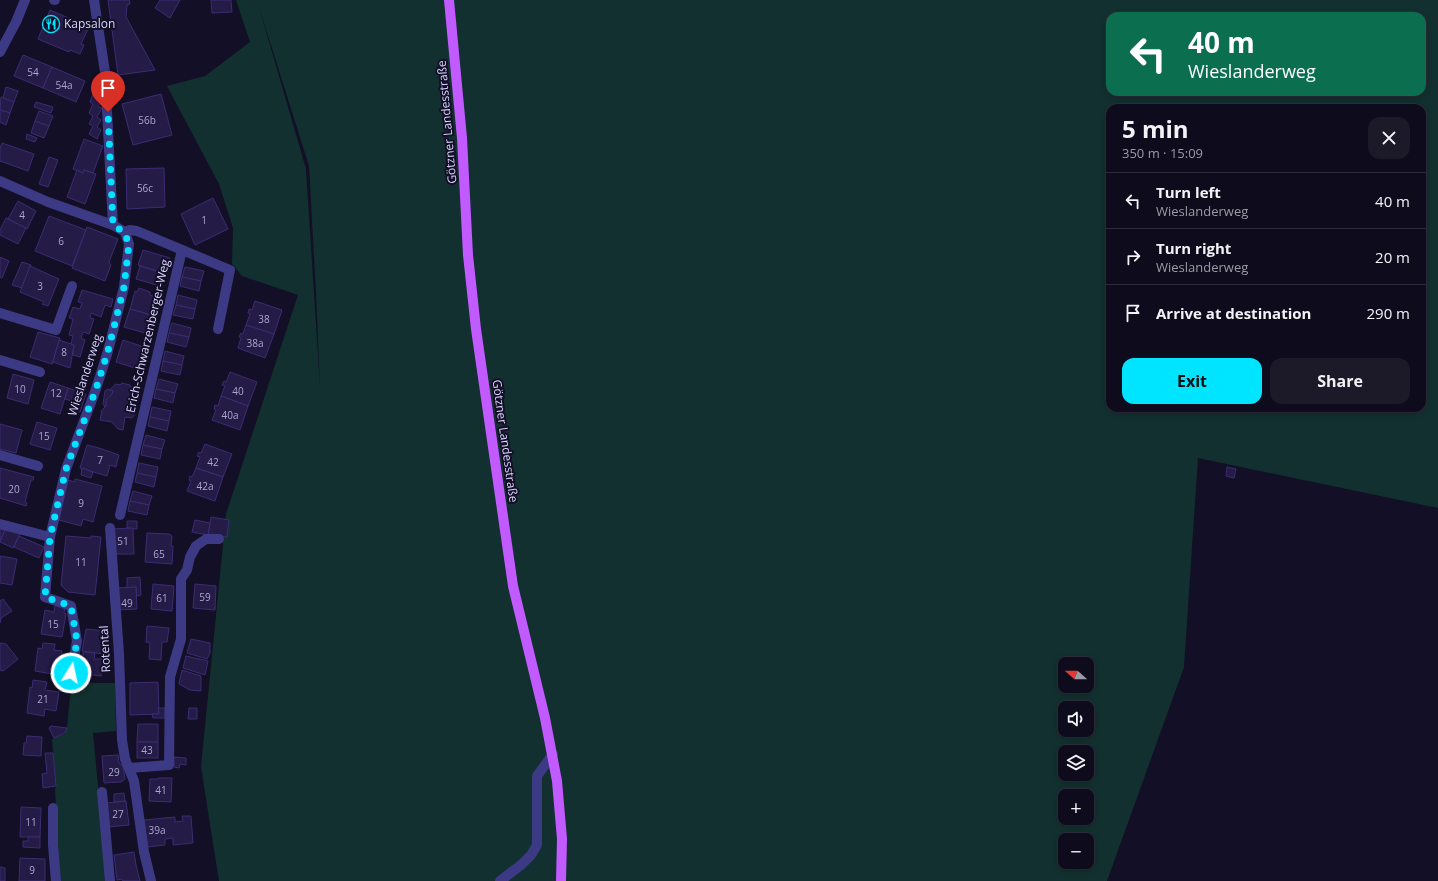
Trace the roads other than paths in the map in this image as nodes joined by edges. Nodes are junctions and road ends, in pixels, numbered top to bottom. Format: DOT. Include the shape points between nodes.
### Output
graph roads {
  1 [pos="25,0"];
  2 [pos="94,0"];
  3 [pos="449,0"];
  4 [pos="0,52"];
  5 [pos="0,181"];
  6 [pos="113,225"];
  7 [pos="124,232"];
  8 [pos="182,250"];
  9 [pos="72,286"];
  10 [pos="0,313"];
  11 [pos="218,329"];
  12 [pos="0,360"];
  13 [pos="40,372"];
  14 [pos="0,455"];
  15 [pos="38,466"];
  16 [pos="120,515"];
  17 [pos="0,524"];
  18 [pos="110,528"];
  19 [pos="50,537"];
  20 [pos="219,539"];
  21 [pos="66,688"];
  22 [pos="553,754"];
  23 [pos="129,768"];
  24 [pos="102,792"];
  25 [pos="53,808"];
  26 [pos="56,881"];
  27 [pos="110,881"];
  28 [pos="151,881"];
  29 [pos="500,881"];
  30 [pos="561,881"];
  1 -- 4 [label="street"];
  2 -- 6 [label="street" via="105,72"];
  3 -- 22 [label="main road, Götzner Landesstraße" via="476,329 513,586"];
  5 -- 6 [label="street" via="48,202"];
  6 -- 7 [label="street"];
  7 -- 8 [label="street" via="137,231"];
  7 -- 19 [label="street, Wieslanderweg" via="129,244 124,287 96,389 66,469"];
  8 -- 11 [label="street, Erich-Schwarzenberger-Weg" via="230,270"];
  8 -- 16 [label="street, Erich-Schwarzenberger-Weg"];
  9 -- 10 [label="street" via="56,330"];
  12 -- 13 [label="street"];
  14 -- 15 [label="street"];
  17 -- 19 [label="street"];
  18 -- 23 [label="street, Rotental" via="122,740"];
  19 -- 21 [label="street, Wieslanderweg" via="45,597 71,606 77,641"];
  20 -- 23 [label="street" via="206,539 196,546 182,579 181,640 170,677 169,765"];
  22 -- 29 [label="street" via="537,776 537,844 521,865"];
  22 -- 30 [label="main road, Götzner Landesstraße" via="562,823"];
  23 -- 28 [label="street, Rotental" via="134,781 144,852"];
  24 -- 27 [label="street"];
  25 -- 26 [label="street"];
}
